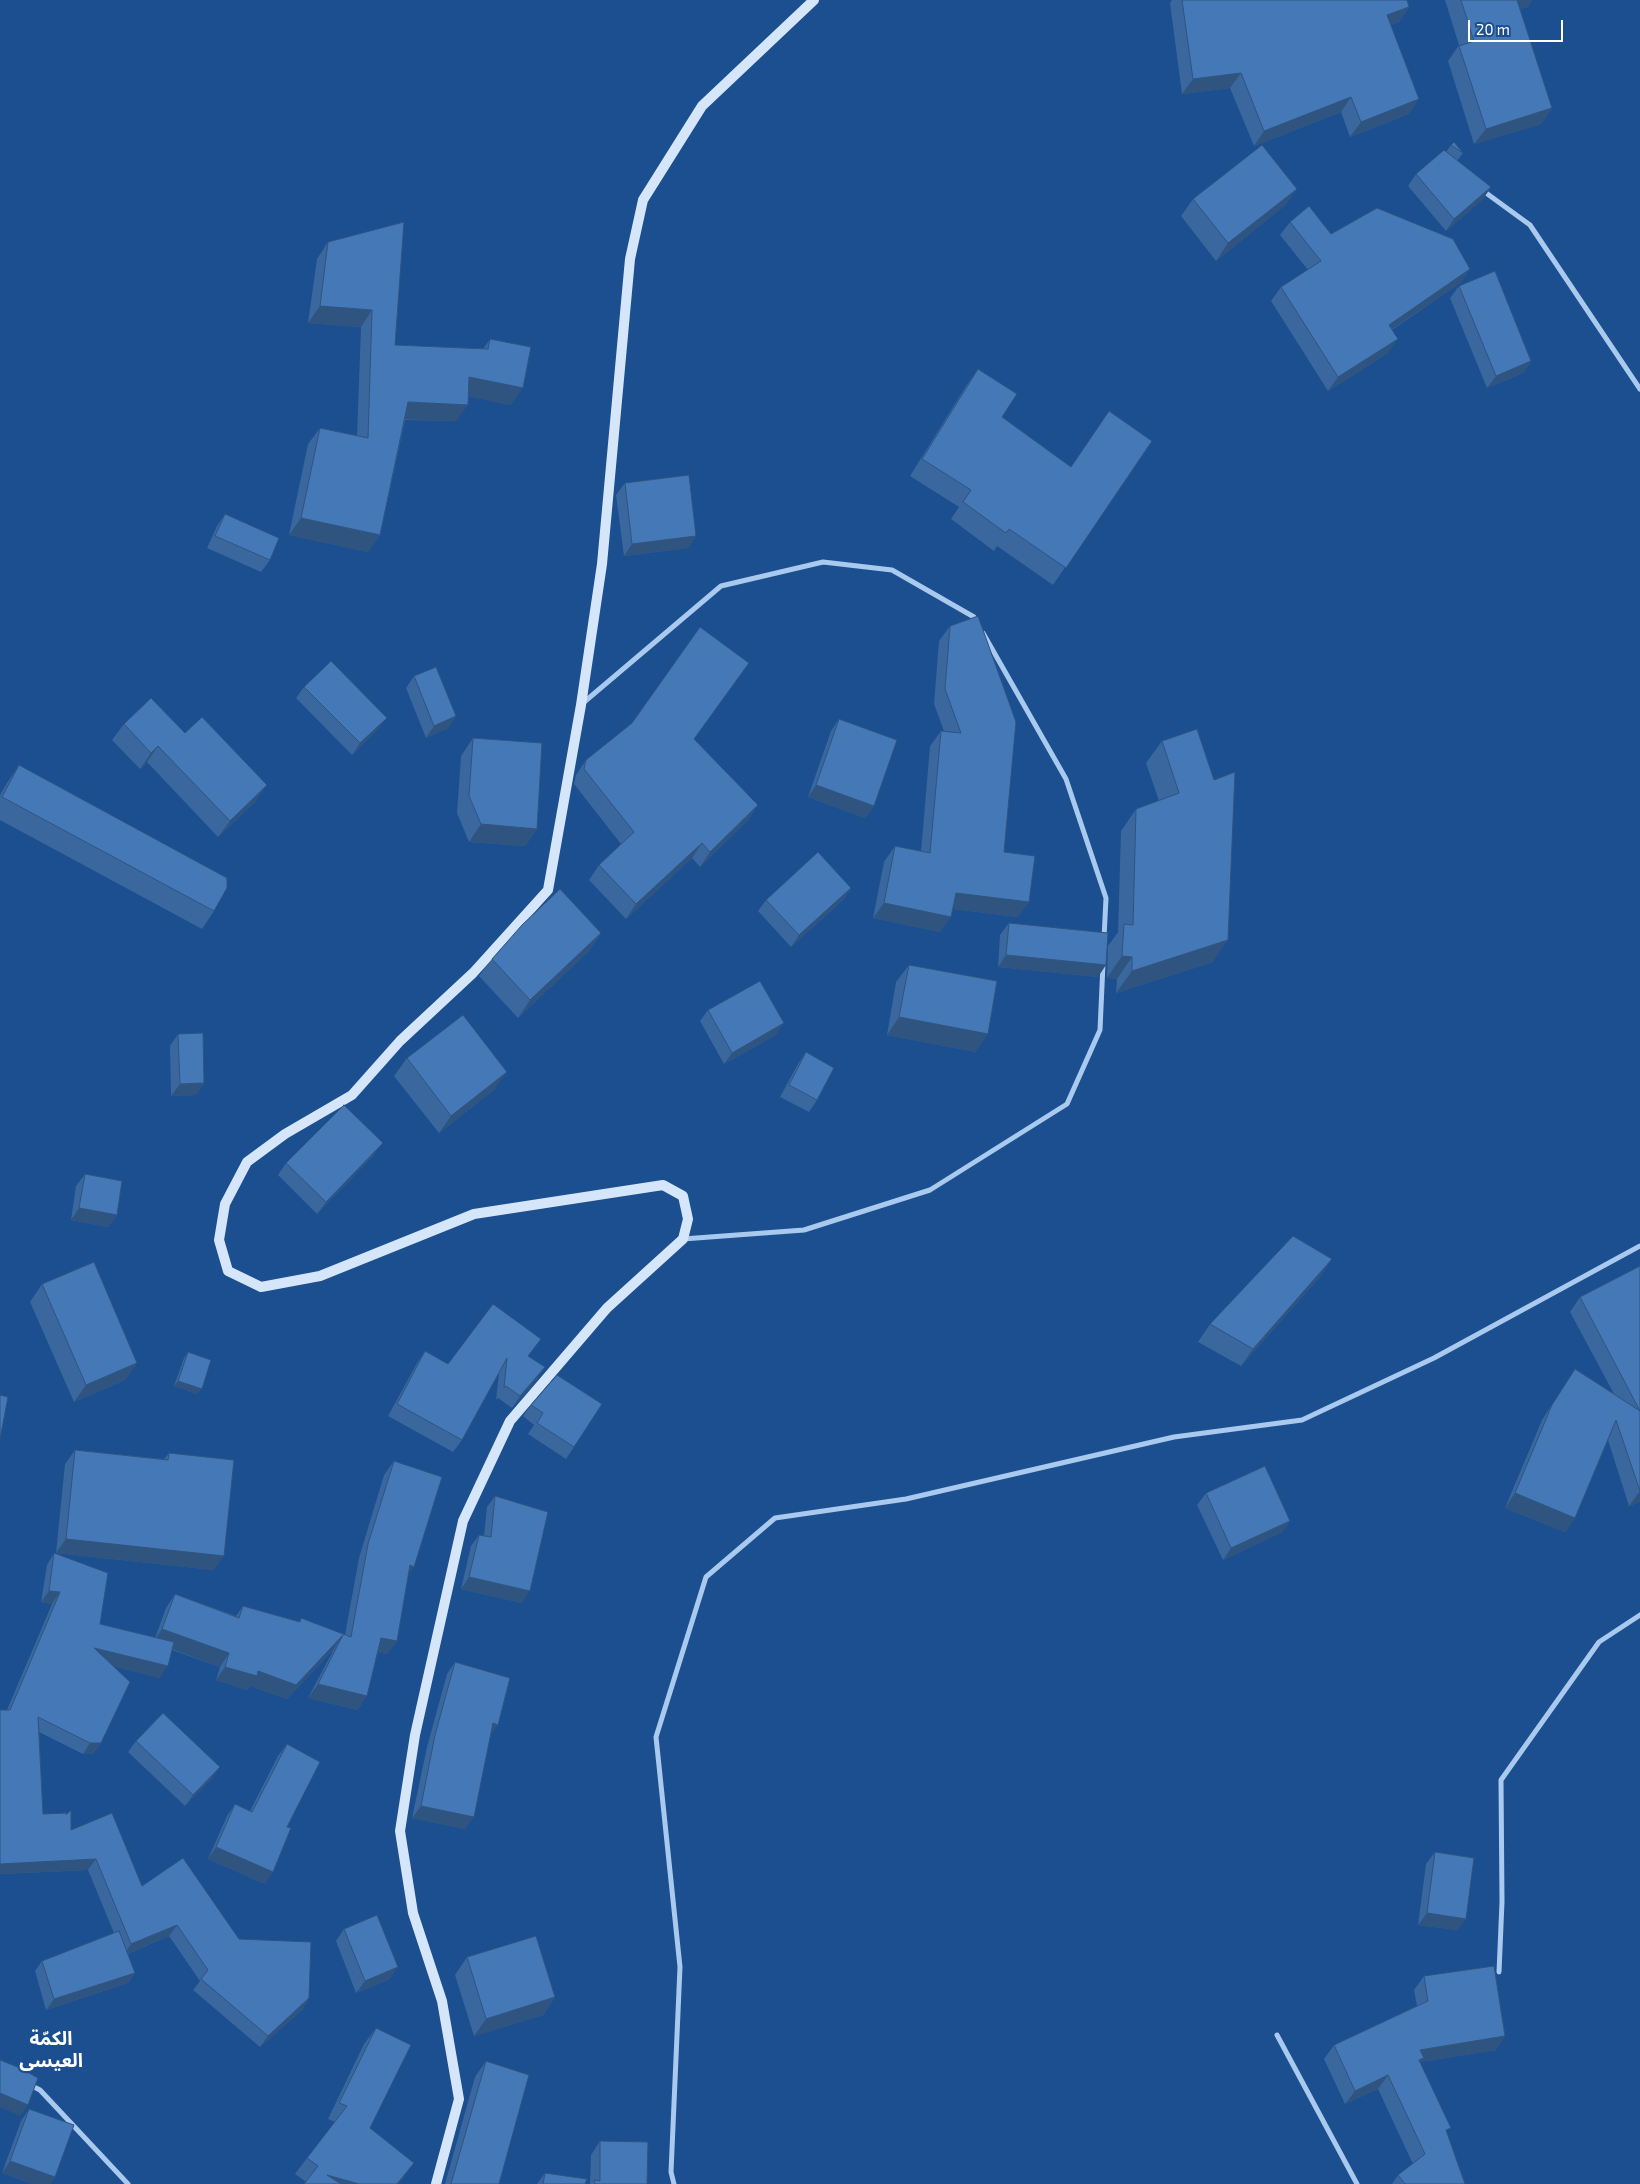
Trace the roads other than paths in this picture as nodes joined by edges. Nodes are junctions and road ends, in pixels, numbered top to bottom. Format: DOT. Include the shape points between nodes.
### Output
graph roads {
  1 [pos="814,0"];
  2 [pos="1477,187"];
  3 [pos="1640,389"];
  4 [pos="581,705"];
  5 [pos="1104,945"];
  6 [pos="1103,955"];
  7 [pos="683,1239"];
  8 [pos="1640,1246"];
  9 [pos="1640,1615"];
  10 [pos="1499,1972"];
  11 [pos="1277,2035"];
  12 [pos="24,2081"];
  13 [pos="128,2184"];
  14 [pos="436,2184"];
  15 [pos="674,2184"];
  16 [pos="1357,2184"];
  1 -- 4 [label="street" via="702,106 643,200 630,258 602,564"];
  2 -- 3 [label="street" via="1530,225"];
  4 -- 5 [label="street" via="721,586 823,562 892,570 974,617 1066,779 1106,898"];
  4 -- 7 [label="street" via="548,890 473,973 400,1041 352,1095 285,1134 247,1162 225,1204 219,1240 228,1271 261,1288 320,1276 474,1214 663,1185 684,1196 688,1219"];
  6 -- 7 [label="street" via="1100,1030 1067,1104 930,1190 804,1230"];
  7 -- 14 [label="street" via="607,1308 510,1421 463,1521 415,1736 400,1831 413,1913 442,2001 460,2100"];
  8 -- 15 [label="street" via="1434,1358 1302,1420 1174,1437 906,1500 775,1518 706,1577 656,1737 680,1967 671,2172"];
  9 -- 10 [label="street" via="1599,1642 1501,1780"];
  11 -- 16 [label="street"];
  12 -- 13 [label="street" via="40,2090"];
}
